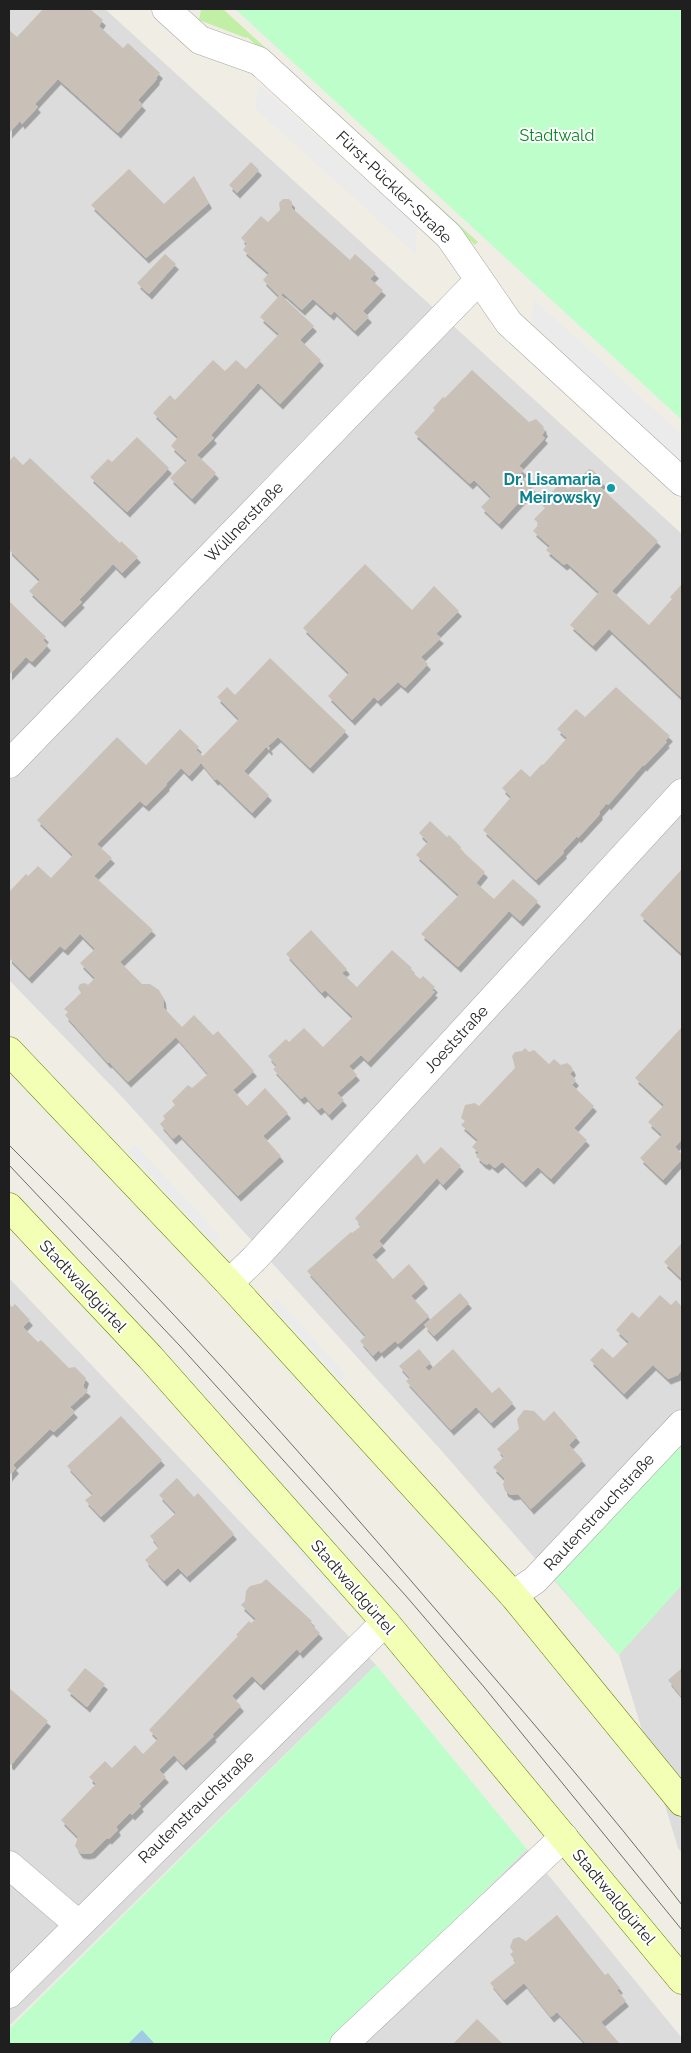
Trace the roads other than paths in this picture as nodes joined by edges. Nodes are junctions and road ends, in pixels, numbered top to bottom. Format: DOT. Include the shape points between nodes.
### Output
graph roads {
  1 [pos="166,9"];
  2 [pos="479,280"];
  3 [pos="682,482"];
  4 [pos="9,764"];
  5 [pos="682,794"];
  6 [pos="9,1050"];
  7 [pos="9,1207"];
  8 [pos="228,1283"];
  9 [pos="682,1424"];
  10 [pos="513,1595"];
  11 [pos="385,1622"];
  12 [pos="682,1802"];
  13 [pos="564,1837"];
  14 [pos="9,1865"];
  15 [pos="78,1924"];
  16 [pos="682,1980"];
  17 [pos="9,1994"];
  18 [pos="344,2044"];
  1 -- 2 [label="street, Fürst-Pückler-Straße" via="200,40 259,61 449,236"];
  2 -- 3 [label="street, Fürst-Pückler-Straße" via="509,323"];
  2 -- 4 [label="street, Wüllnerstraße"];
  5 -- 8 [label="street, Joeststraße" via="254,1259"];
  6 -- 8 [label="main road"];
  7 -- 11 [label="main road, Stadtwaldgürtel" via="150,1357"];
  8 -- 10 [label="main road"];
  9 -- 10 [label="street, Rautenstrauchstraße" via="535,1580"];
  10 -- 12 [label="main road"];
  11 -- 13 [label="main road, Stadtwaldgürtel"];
  11 -- 15 [label="street, Rautenstrauchstraße"];
  13 -- 16 [label="main road, Stadtwaldgürtel"];
  13 -- 18 [label="street"];
  14 -- 15 [label="street"];
  15 -- 17 [label="street, Rautenstrauchstraße"];
}
